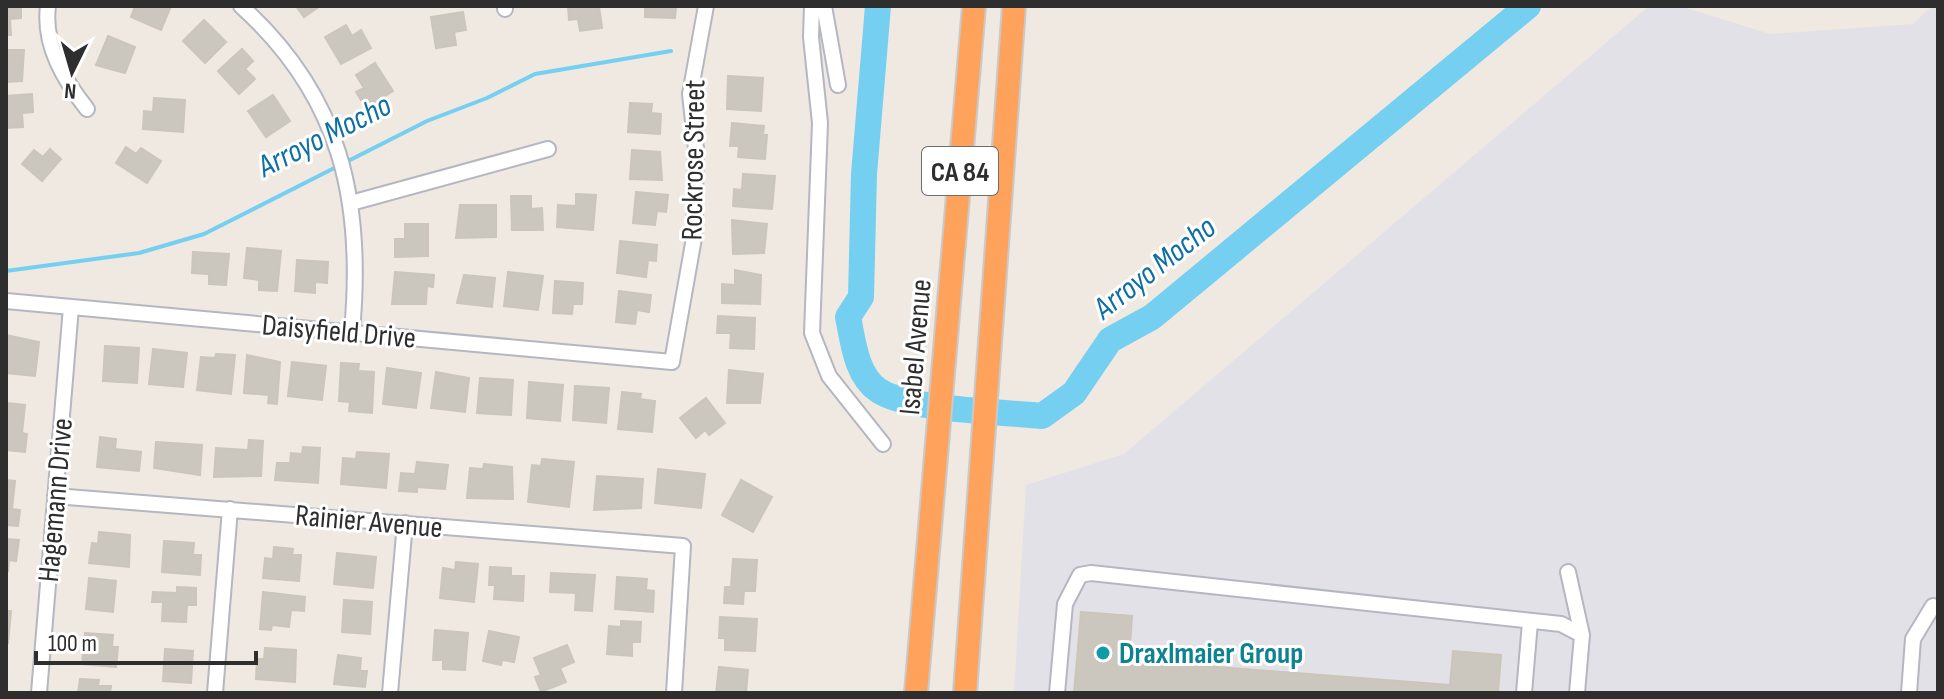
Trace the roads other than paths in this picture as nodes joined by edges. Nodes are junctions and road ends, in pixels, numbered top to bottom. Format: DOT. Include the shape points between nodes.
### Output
graph roads {
  1 [pos="48,6"];
  2 [pos="241,6"];
  3 [pos="706,6"];
  4 [pos="812,6"];
  5 [pos="824,6"];
  6 [pos="974,6"];
  7 [pos="1014,6"];
  8 [pos="838,85"];
  9 [pos="87,109"];
  10 [pos="548,149"];
  11 [pos="351,203"];
  12 [pos="6,301"];
  13 [pos="71,307"];
  14 [pos="352,331"];
  15 [pos="672,362"];
  16 [pos="883,444"];
  17 [pos="55,496"];
  18 [pos="230,509"];
  19 [pos="405,523"];
  20 [pos="1568,572"];
  21 [pos="1932,616"];
  22 [pos="1530,622"];
  23 [pos="1582,635"];
  24 [pos="39,693"];
  25 [pos="215,693"];
  26 [pos="390,693"];
  27 [pos="674,693"];
  28 [pos="916,693"];
  29 [pos="965,693"];
  30 [pos="1057,693"];
  31 [pos="1524,693"];
  32 [pos="1577,693"];
  33 [pos="1909,693"];
  1 -- 9 [label="street" via="46,19 61,77"];
  2 -- 11 [label="street" via="264,27 312,90 333,133"];
  3 -- 15 [label="street, Rockrose Street" via="690,94 696,149 694,238"];
  4 -- 16 [label="street" via="820,123 812,333 829,376"];
  5 -- 8 [label="street"];
  6 -- 28 [label="highway, Isabel Avenue / CA 84"];
  7 -- 29 [label="highway"];
  10 -- 11 [label="street"];
  11 -- 14 [label="street" via="356,241"];
  12 -- 13 [label="street, Daisyfield Drive"];
  13 -- 14 [label="street, Daisyfield Drive"];
  13 -- 17 [label="street, Hagemann Drive"];
  14 -- 15 [label="street, Daisyfield Drive"];
  17 -- 18 [label="street, Rainier Avenue"];
  17 -- 24 [label="street, Hagemann Drive"];
  18 -- 19 [label="street, Rainier Avenue"];
  18 -- 25 [label="street"];
  19 -- 26 [label="street"];
  19 -- 27 [label="street, Rainier Avenue" via="683,546"];
  20 -- 23 [label="street"];
  21 -- 33 [label="street" via="1913,639"];
  22 -- 23 [label="street" via="1561,624"];
  22 -- 30 [label="street" via="1091,573 1080,575 1065,604"];
  22 -- 31 [label="street"];
  23 -- 32 [label="street"];
}
